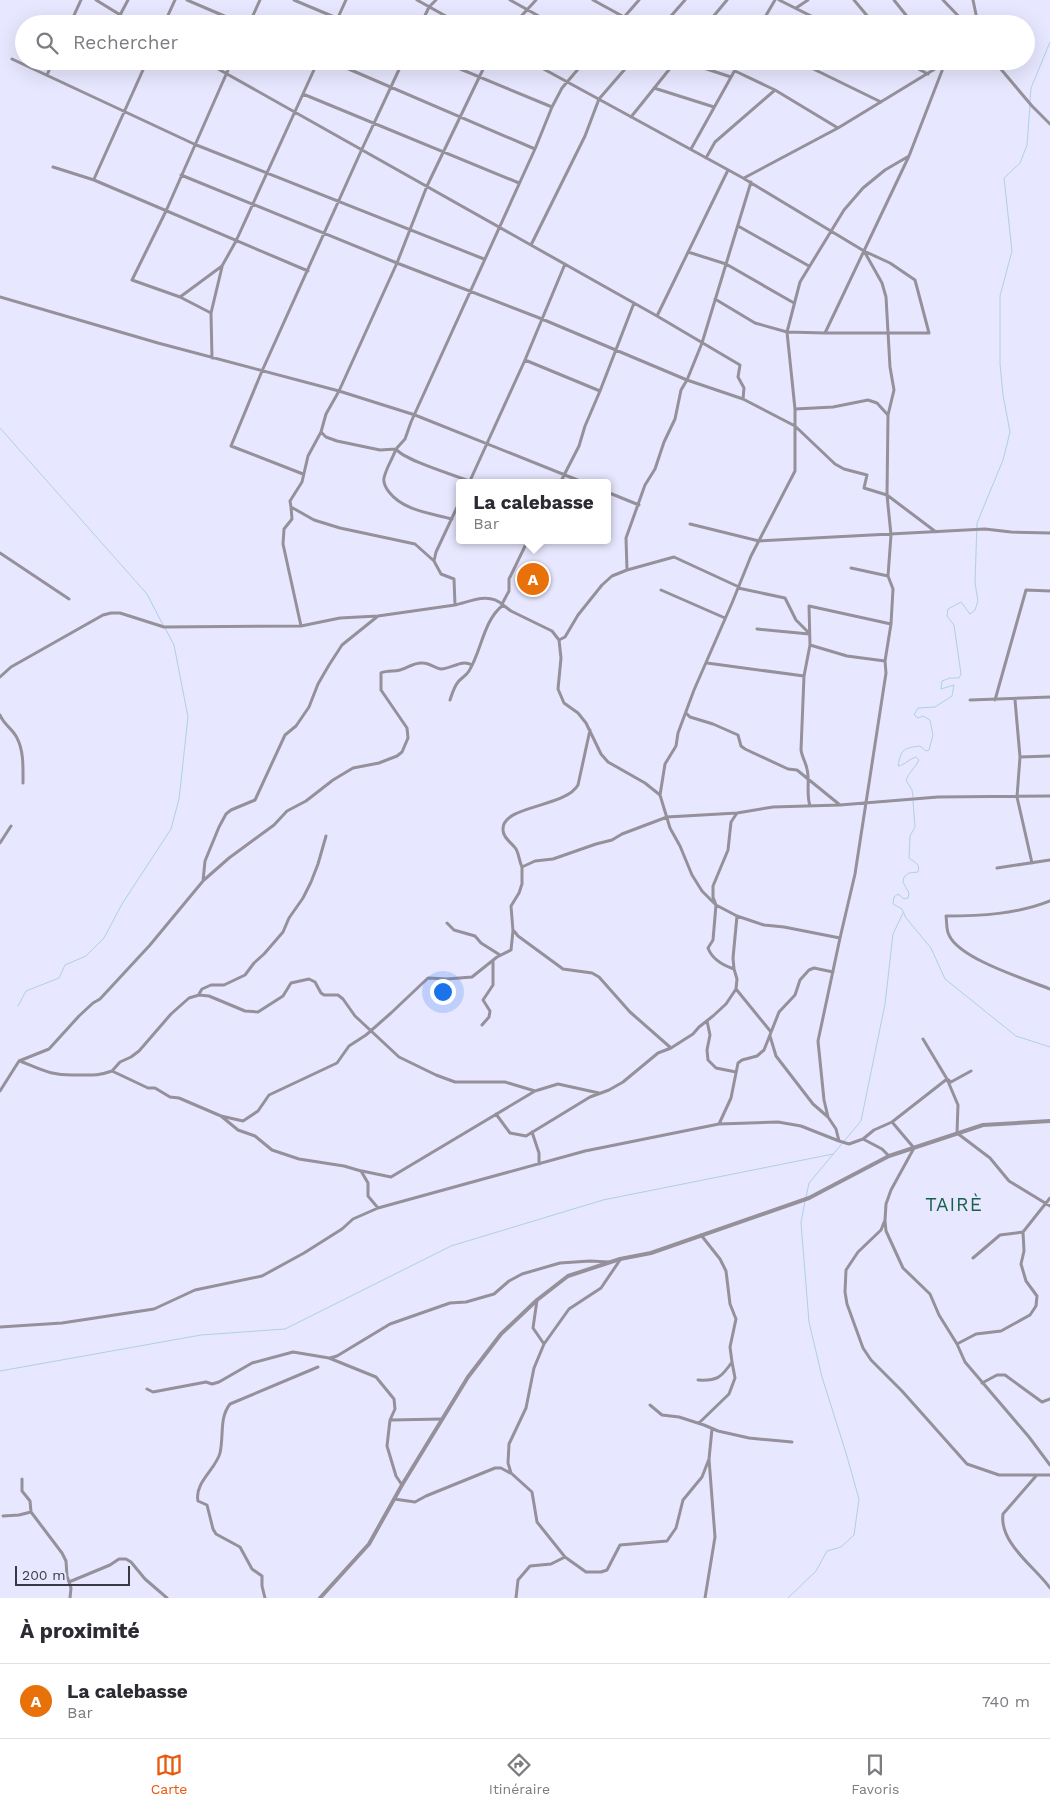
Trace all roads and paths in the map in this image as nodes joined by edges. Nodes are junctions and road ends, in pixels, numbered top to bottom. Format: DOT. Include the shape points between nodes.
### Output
graph roads {
  1 [pos="81,0"];
  2 [pos="96,0"];
  3 [pos="128,0"];
  4 [pos="175,0"];
  5 [pos="187,0"];
  6 [pos="260,0"];
  7 [pos="294,0"];
  8 [pos="346,0"];
  9 [pos="417,0"];
  10 [pos="436,0"];
  11 [pos="510,0"];
  12 [pos="536,0"];
  13 [pos="593,0"];
  14 [pos="639,0"];
  15 [pos="685,0"];
  16 [pos="726,0"];
  17 [pos="775,0"];
  18 [pos="779,0"];
  19 [pos="808,0"];
  20 [pos="854,0"];
  21 [pos="894,0"];
  22 [pos="943,0"];
  23 [pos="977,0"];
  24 [pos="974,2"];
  25 [pos="429,7"];
  26 [pos="796,8"];
  27 [pos="527,10"];
  28 [pos="74,15"];
  29 [pos="120,15"];
  30 [pos="168,15"];
  31 [pos="222,15"];
  32 [pos="253,15"];
  33 [pos="331,15"];
  34 [pos="339,15"];
  35 [pos="425,15"];
  36 [pos="444,15"];
  37 [pos="522,15"];
  38 [pos="537,15"];
  39 [pos="622,15"];
  40 [pos="625,15"];
  41 [pos="672,15"];
  42 [pos="715,15"];
  43 [pos="766,15"];
  44 [pos="810,15"];
  45 [pos="866,15"];
  46 [pos="906,15"];
  47 [pos="957,15"];
  48 [pos="976,15"];
  49 [pos="12,59"];
  50 [pos="15,60"];
  51 [pos="36,70"];
  52 [pos="49,70"];
  53 [pos="143,70"];
  54 [pos="220,70"];
  55 [pos="228,70"];
  56 [pos="314,70"];
  57 [pos="350,70"];
  58 [pos="400,70"];
  59 [pos="462,70"];
  60 [pos="483,70"];
  61 [pos="545,70"];
  62 [pos="577,70"];
  63 [pos="624,70"];
  64 [pos="669,70"];
  65 [pos="710,70"];
  66 [pos="815,70"];
  67 [pos="920,70"];
  68 [pos="934,70"];
  69 [pos="943,70"];
  70 [pos="1002,70"];
  71 [pos="735,71"];
  72 [pos="226,73"];
  73 [pos="928,74"];
  74 [pos="47,75"];
  75 [pos="731,77"];
  76 [pos="480,78"];
  77 [pos="567,82"];
  78 [pos="391,88"];
  79 [pos="654,88"];
  80 [pos="775,90"];
  81 [pos="303,94"];
  82 [pos="599,99"];
  83 [pos="881,102"];
  84 [pos="552,107"];
  85 [pos="714,107"];
  86 [pos="295,111"];
  87 [pos="124,112"];
  88 [pos="460,117"];
  89 [pos="631,117"];
  90 [pos="374,123"];
  91 [pos="1050,124"];
  92 [pos="838,128"];
  93 [pos="194,144"];
  94 [pos="362,149"];
  95 [pos="535,149"];
  96 [pos="691,149"];
  97 [pos="444,152"];
  98 [pos="909,156"];
  99 [pos="706,158"];
  100 [pos="53,167"];
  101 [pos="728,170"];
  102 [pos="267,173"];
  103 [pos="181,175"];
  104 [pos="743,178"];
  105 [pos="94,180"];
  106 [pos="751,182"];
  107 [pos="519,183"];
  108 [pos="427,186"];
  109 [pos="338,201"];
  110 [pos="253,204"];
  111 [pos="166,210"];
  112 [pos="738,226"];
  113 [pos="499,227"];
  114 [pos="830,229"];
  115 [pos="411,230"];
  116 [pos="324,234"];
  117 [pos="236,241"];
  118 [pos="532,245"];
  119 [pos="864,251"];
  120 [pos="688,252"];
  121 [pos="484,259"];
  122 [pos="397,263"];
  123 [pos="565,264"];
  124 [pos="726,264"];
  125 [pos="222,266"];
  126 [pos="809,266"];
  127 [pos="308,271"];
  128 [pos="470,292"];
  129 [pos="0,297"];
  130 [pos="180,297"];
  131 [pos="715,299"];
  132 [pos="794,302"];
  133 [pos="634,303"];
  134 [pos="211,314"];
  135 [pos="657,316"];
  136 [pos="542,319"];
  137 [pos="786,332"];
  138 [pos="825,333"];
  139 [pos="889,333"];
  140 [pos="702,343"];
  141 [pos="615,351"];
  142 [pos="212,358"];
  143 [pos="525,360"];
  144 [pos="262,371"];
  145 [pos="688,380"];
  146 [pos="339,391"];
  147 [pos="600,391"];
  148 [pos="743,399"];
  149 [pos="795,409"];
  150 [pos="415,415"];
  151 [pos="888,415"];
  152 [pos="795,426"];
  153 [pos="322,432"];
  154 [pos="486,444"];
  155 [pos="396,449"];
  156 [pos="303,474"];
  157 [pos="564,474"];
  158 [pos="462,479"];
  159 [pos="470,479"];
  160 [pos="562,479"];
  161 [pos="576,479"];
  162 [pos="611,494"];
  163 [pos="888,495"];
  164 [pos="639,505"];
  165 [pos="291,508"];
  166 [pos="456,509"];
  167 [pos="452,518"];
  168 [pos="690,524"];
  169 [pos="936,532"];
  170 [pos="1050,533"];
  171 [pos="891,534"];
  172 [pos="759,541"];
  173 [pos="526,544"];
  174 [pos="0,553"];
  175 [pos="434,562"];
  176 [pos="851,568"];
  177 [pos="627,570"];
  178 [pos="888,576"];
  179 [pos="738,588"];
  180 [pos="661,590"];
  181 [pos="1050,592"];
  182 [pos="69,599"];
  183 [pos="502,604"];
  184 [pos="455,605"];
  185 [pos="378,616"];
  186 [pos="725,618"];
  187 [pos="891,624"];
  188 [pos="301,626"];
  189 [pos="757,629"];
  190 [pos="809,634"];
  191 [pos="559,640"];
  192 [pos="810,645"];
  193 [pos="885,660"];
  194 [pos="706,663"];
  195 [pos="472,665"];
  196 [pos="804,676"];
  197 [pos="0,677"];
  198 [pos="1050,697"];
  199 [pos="450,700"];
  200 [pos="970,700"];
  201 [pos="995,700"];
  202 [pos="1015,700"];
  203 [pos="686,713"];
  204 [pos="0,715"];
  205 [pos="590,730"];
  206 [pos="1050,756"];
  207 [pos="1020,757"];
  208 [pos="807,779"];
  209 [pos="23,783"];
  210 [pos="660,795"];
  211 [pos="1050,796"];
  212 [pos="1018,797"];
  213 [pos="864,803"];
  214 [pos="840,805"];
  215 [pos="810,806"];
  216 [pos="737,813"];
  217 [pos="667,817"];
  218 [pos="12,826"];
  219 [pos="326,836"];
  220 [pos="0,844"];
  221 [pos="1050,860"];
  222 [pos="1032,862"];
  223 [pos="522,867"];
  224 [pos="998,868"];
  225 [pos="203,881"];
  226 [pos="1050,901"];
  227 [pos="716,905"];
  228 [pos="737,916"];
  229 [pos="446,923"];
  230 [pos="513,931"];
  231 [pos="840,938"];
  232 [pos="500,955"];
  233 [pos="492,960"];
  234 [pos="734,969"];
  235 [pos="833,972"];
  236 [pos="736,988"];
  237 [pos="1050,988"];
  238 [pos="199,995"];
  239 [pos="707,1021"];
  240 [pos="482,1025"];
  241 [pos="372,1030"];
  242 [pos="771,1034"];
  243 [pos="923,1039"];
  244 [pos="671,1048"];
  245 [pos="19,1061"];
  246 [pos="112,1071"];
  247 [pos="971,1071"];
  248 [pos="736,1072"];
  249 [pos="947,1079"];
  250 [pos="535,1091"];
  251 [pos="0,1092"];
  252 [pos="600,1093"];
  253 [pos="496,1114"];
  254 [pos="221,1116"];
  255 [pos="828,1117"];
  256 [pos="1050,1121"];
  257 [pos="892,1122"];
  258 [pos="720,1124"];
  259 [pos="532,1132"];
  260 [pos="957,1133"];
  261 [pos="863,1139"];
  262 [pos="839,1141"];
  263 [pos="914,1148"];
  264 [pos="889,1156"];
  265 [pos="539,1164"];
  266 [pos="361,1171"];
  267 [pos="1050,1198"];
  268 [pos="1048,1204"];
  269 [pos="378,1208"];
  270 [pos="884,1220"];
  271 [pos="1023,1232"];
  272 [pos="701,1235"];
  273 [pos="973,1258"];
  274 [pos="620,1259"];
  275 [pos="611,1262"];
  276 [pos="537,1300"];
  277 [pos="0,1327"];
  278 [pos="544,1344"];
  279 [pos="957,1344"];
  280 [pos="329,1358"];
  281 [pos="732,1362"];
  282 [pos="318,1367"];
  283 [pos="698,1380"];
  284 [pos="982,1383"];
  285 [pos="147,1389"];
  286 [pos="1050,1399"];
  287 [pos="650,1405"];
  288 [pos="442,1419"];
  289 [pos="390,1420"];
  290 [pos="699,1423"];
  291 [pos="712,1429"];
  292 [pos="792,1442"];
  293 [pos="709,1459"];
  294 [pos="1050,1465"];
  295 [pos="511,1473"];
  296 [pos="1050,1475"];
  297 [pos="1037,1476"];
  298 [pos="22,1479"];
  299 [pos="402,1485"];
  300 [pos="394,1499"];
  301 [pos="31,1512"];
  302 [pos="3,1516"];
  303 [pos="565,1557"];
  304 [pos="69,1582"];
  305 [pos="1050,1588"];
  306 [pos="70,1598"];
  307 [pos="167,1598"];
  308 [pos="265,1598"];
  309 [pos="320,1598"];
  310 [pos="516,1598"];
  311 [pos="704,1598"];
  1 -- 28 [label="street"];
  2 -- 29 [label="street"];
  3 -- 29 [label="street"];
  4 -- 30 [label="street"];
  5 -- 31 [label="street"];
  6 -- 32 [label="street"];
  7 -- 33 [label="street"];
  8 -- 34 [label="street"];
  9 -- 25 [label="street"];
  10 -- 25 [label="street"];
  11 -- 27 [label="street"];
  12 -- 27 [label="street"];
  13 -- 39 [label="street"];
  14 -- 40 [label="street"];
  15 -- 41 [label="street"];
  16 -- 42 [label="street"];
  17 -- 43 [label="street"];
  18 -- 26 [label="street"];
  19 -- 26 [label="street"];
  20 -- 45 [label="street"];
  21 -- 46 [label="street"];
  22 -- 47 [label="street"];
  23 -- 24 [label="street"];
  24 -- 48 [label="street"];
  25 -- 35 [label="street"];
  25 -- 36 [label="street"];
  26 -- 44 [label="street"];
  27 -- 37 [label="street"];
  27 -- 38 [label="street"];
  49 -- 50 [label="street"];
  51 -- 74 [label="street"];
  52 -- 74 [label="street"];
  53 -- 87 [label="street"];
  54 -- 72 [label="street"];
  55 -- 72 [label="street"];
  56 -- 81 [label="street"];
  57 -- 78 [label="street"];
  58 -- 78 [label="street"];
  59 -- 76 [label="street"];
  60 -- 76 [label="street"];
  61 -- 77 [label="street"];
  62 -- 77 [label="street"];
  63 -- 82 [label="street"];
  64 -- 79 [label="street"];
  65 -- 75 [label="street"];
  66 -- 83 [label="street"];
  67 -- 73 [label="street"];
  68 -- 73 [label="street"];
  69 -- 98 [label="street"];
  70 -- 91 [label="street"];
  71 -- 75 [label="street"];
  71 -- 80 [label="street"];
  72 -- 86 [label="street"];
  72 -- 93 [label="street"];
  73 -- 83 [label="street"];
  74 -- 87 [label="street"];
  75 -- 85 [label="street"];
  76 -- 84 [label="street"];
  76 -- 88 [label="street"];
  77 -- 82 [label="street"];
  77 -- 84 [label="street"];
  78 -- 88 [label="street"];
  78 -- 90 [label="street"];
  79 -- 85 [label="street"];
  79 -- 89 [label="street"];
  80 -- 92 [label="street"];
  80 -- 99 [label="street" via="715,142"];
  81 -- 86 [label="street"];
  81 -- 90 [label="street"];
  82 -- 89 [label="street"];
  82 -- 118 [label="street" via="585,136"];
  83 -- 92 [label="street"];
  84 -- 95 [label="street"];
  85 -- 96 [label="street"];
  86 -- 94 [label="street"];
  86 -- 102 [label="street"];
  87 -- 93 [label="street"];
  87 -- 105 [label="street"];
  88 -- 95 [label="street"];
  88 -- 97 [label="street"];
  89 -- 96 [label="street"];
  90 -- 94 [label="street"];
  90 -- 97 [label="street"];
  92 -- 104 [label="street"];
  93 -- 102 [label="street"];
  93 -- 103 [label="street"];
  94 -- 108 [label="street"];
  94 -- 109 [label="street"];
  95 -- 107 [label="street"];
  96 -- 99 [label="street"];
  97 -- 107 [label="street"];
  97 -- 108 [label="street"];
  98 -- 114 [label="street" via="863,188"];
  98 -- 119 [label="street"];
  99 -- 101 [label="street"];
  100 -- 105 [label="street"];
  101 -- 104 [label="street"];
  101 -- 120 [label="street"];
  102 -- 109 [label="street"];
  102 -- 110 [label="street"];
  103 -- 110 [label="street"];
  103 -- 111 [label="street"];
  104 -- 106 [label="street"];
  105 -- 111 [label="street"];
  106 -- 112 [label="street"];
  106 -- 114 [label="street"];
  107 -- 113 [label="street"];
  108 -- 113 [label="street"];
  108 -- 115 [label="street"];
  109 -- 115 [label="street"];
  109 -- 116 [label="street"];
  110 -- 116 [label="street"];
  110 -- 117 [label="street"];
  111 -- 117 [label="street"];
  111 -- 130 [label="street" via="132,280"];
  112 -- 124 [label="street"];
  112 -- 126 [label="street"];
  113 -- 118 [label="street"];
  113 -- 121 [label="street"];
  114 -- 119 [label="street"];
  114 -- 126 [label="street"];
  115 -- 121 [label="street"];
  115 -- 122 [label="street"];
  116 -- 122 [label="street"];
  116 -- 127 [label="street"];
  117 -- 125 [label="street"];
  117 -- 127 [label="street"];
  118 -- 123 [label="street"];
  119 -- 138 [label="street"];
  119 -- 139 [label="street" via="886,296"];
  119 -- 139 [label="street" via="915,280 929,333"];
  120 -- 124 [label="street"];
  120 -- 135 [label="street"];
  121 -- 128 [label="street"];
  122 -- 128 [label="street"];
  122 -- 146 [label="street"];
  123 -- 133 [label="street"];
  123 -- 136 [label="street"];
  124 -- 131 [label="street"];
  124 -- 132 [label="street"];
  125 -- 130 [label="street"];
  125 -- 134 [label="street"];
  126 -- 132 [label="street"];
  127 -- 144 [label="street"];
  128 -- 136 [label="street"];
  128 -- 150 [label="street"];
  129 -- 142 [label="street"];
  130 -- 134 [label="street"];
  131 -- 137 [label="street" via="755,323"];
  131 -- 140 [label="street"];
  132 -- 137 [label="street"];
  133 -- 135 [label="street"];
  133 -- 141 [label="street"];
  134 -- 142 [label="street"];
  135 -- 140 [label="street"];
  136 -- 141 [label="street"];
  136 -- 143 [label="street"];
  137 -- 138 [label="street"];
  137 -- 149 [label="street"];
  138 -- 139 [label="street"];
  139 -- 151 [label="street" via="894,390"];
  140 -- 145 [label="street"];
  140 -- 148 [label="street" via="740,365 738,378 744,388"];
  141 -- 145 [label="street"];
  141 -- 147 [label="street"];
  142 -- 144 [label="street"];
  143 -- 147 [label="street"];
  143 -- 154 [label="street"];
  144 -- 146 [label="street"];
  144 -- 156 [label="street" via="231,446"];
  145 -- 148 [label="street"];
  145 -- 164 [label="street" via="681,390 675,419"];
  146 -- 150 [label="street"];
  146 -- 153 [label="street" via="326,414"];
  147 -- 157 [label="street" via="580,446"];
  148 -- 152 [label="street"];
  149 -- 151 [label="street" via="833,407 868,400 877,403"];
  149 -- 152 [label="street"];
  150 -- 154 [label="street"];
  150 -- 155 [label="street" via="405,439"];
  151 -- 163 [label="street"];
  152 -- 163 [label="street" via="835,464 867,475 864,488"];
  152 -- 172 [label="street" via="795,471"];
  153 -- 155 [label="street" via="337,441 380,450"];
  153 -- 156 [label="street" via="308,456"];
  154 -- 157 [label="street"];
  154 -- 159 [label="street"];
  155 -- 158 [label="street" via="413,461"];
  155 -- 167 [label="street" via="384,477 384,483 396,500 421,511"];
  156 -- 165 [label="street" via="302,482 290,501"];
  157 -- 160 [label="street"];
  157 -- 161 [label="street"];
  162 -- 164 [label="street"];
  163 -- 169 [label="street"];
  163 -- 171 [label="street"];
  164 -- 177 [label="street" via="626,538"];
  165 -- 175 [label="street" via="322,523 415,544"];
  165 -- 188 [label="street" via="292,520 284,529 283,544"];
  166 -- 167 [label="street"];
  167 -- 175 [label="street"];
  168 -- 172 [label="street"];
  169 -- 170 [label="street" via="985,528"];
  169 -- 171 [label="street"];
  171 -- 172 [label="street"];
  171 -- 178 [label="street"];
  172 -- 179 [label="street"];
  173 -- 183 [label="street" via="509,579 509,591"];
  174 -- 182 [label="street"];
  175 -- 184 [label="street" via="441,574 454,579"];
  176 -- 178 [label="street"];
  177 -- 179 [label="street" via="674,558"];
  177 -- 191 [label="street" via="612,576 602,585 565,637"];
  178 -- 187 [label="street" via="893,589"];
  179 -- 186 [label="street"];
  179 -- 190 [label="street" via="785,598 796,620"];
  180 -- 186 [label="street"];
  181 -- 201 [label="street" via="1026,590"];
  183 -- 184 [label="street" via="487,597"];
  183 -- 191 [label="street" via="552,631"];
  183 -- 195 [label="street" via="490,620"];
  184 -- 185 [label="street"];
  185 -- 188 [label="street" via="340,618"];
  185 -- 225 [label="street" via="342,645 318,684 309,707 285,736 255,800 226,814 205,861"];
  186 -- 194 [label="street"];
  187 -- 190 [label="street" via="809,606"];
  187 -- 193 [label="street"];
  188 -- 197 [label="street" via="164,627 111,613 19,663"];
  189 -- 190 [label="street"];
  190 -- 192 [label="street"];
  191 -- 205 [label="street" via="562,658 558,689 564,703 578,713"];
  192 -- 193 [label="street" via="848,656"];
  192 -- 196 [label="street"];
  193 -- 213 [label="street" via="886,673"];
  194 -- 196 [label="street"];
  194 -- 203 [label="street"];
  195 -- 199 [label="street"];
  195 -- 225 [label="street" via="467,662 439,669 420,662 381,673 381,690 406,728 408,738 402,752 379,763 353,768 332,780 306,802 287,811"];
  196 -- 208 [label="street" via="801,750"];
  198 -- 202 [label="street"];
  200 -- 201 [label="street"];
  201 -- 202 [label="street"];
  202 -- 207 [label="street"];
  203 -- 208 [label="street" via="738,735 745,749 797,770"];
  203 -- 210 [label="street" via="676,746 665,764"];
  204 -- 209 [label="street" via="18,738"];
  205 -- 210 [label="street" via="608,762"];
  205 -- 223 [label="street" via="575,790 559,800 517,811 504,821 505,838 516,849"];
  206 -- 207 [label="street"];
  207 -- 212 [label="street"];
  208 -- 214 [label="street"];
  208 -- 215 [label="street"];
  210 -- 217 [label="street"];
  211 -- 212 [label="street"];
  212 -- 213 [label="street" via="938,797"];
  212 -- 222 [label="street"];
  213 -- 214 [label="street"];
  213 -- 231 [label="street" via="854,874"];
  214 -- 215 [label="street"];
  215 -- 216 [label="street" via="773,807"];
  216 -- 217 [label="street"];
  216 -- 227 [label="street" via="731,822 728,850 713,886"];
  217 -- 223 [label="street" via="612,840"];
  217 -- 227 [label="street" via="692,875"];
  218 -- 220 [label="street"];
  219 -- 238 [label="street" via="307,890 283,932 245,975 224,985 202,989"];
  221 -- 222 [label="street"];
  222 -- 224 [label="street"];
  223 -- 230 [label="street" via="522,884 511,906"];
  225 -- 245 [label="street" via="100,999 48,1049"];
  226 -- 237 [label="street" via="1037,907 981,916 946,916 948,934 959,949 998,969"];
  227 -- 228 [label="street"];
  227 -- 234 [label="street" via="713,940 708,948 712,956"];
  228 -- 231 [label="street" via="773,927"];
  228 -- 234 [label="street"];
  229 -- 232 [label="street" via="454,930 475,936"];
  230 -- 232 [label="street" via="511,950"];
  230 -- 244 [label="street" via="563,969 599,977 630,1012"];
  231 -- 235 [label="street"];
  232 -- 233 [label="street"];
  233 -- 240 [label="street" via="493,985 483,1000 490,1011"];
  233 -- 241 [label="street" via="472,977 428,978"];
  234 -- 236 [label="street"];
  235 -- 242 [label="street" via="809,970 800,980 795,996 779,1012"];
  235 -- 255 [label="street" via="818,1041"];
  236 -- 239 [label="street" via="726,1004"];
  236 -- 242 [label="street"];
  238 -- 241 [label="street" via="245,1011 258,1012 283,996 291,983 309,980 315,982 321,994 338,995"];
  238 -- 246 [label="street" via="183,1003 139,1051"];
  239 -- 244 [label="street"];
  239 -- 248 [label="street" via="710,1035 708,1060 716,1068"];
  241 -- 250 [label="street" via="399,1057 436,1076 455,1082 505,1082"];
  241 -- 254 [label="street" via="349,1046 337,1063 269,1095 258,1111 243,1121"];
  242 -- 248 [label="street" via="764,1050 738,1063"];
  242 -- 255 [label="street" via="776,1056"];
  243 -- 249 [label="street"];
  244 -- 252 [label="street" via="658,1053 622,1082"];
  245 -- 246 [label="street" via="50,1074 66,1076 92,1076"];
  245 -- 251 [label="street"];
  246 -- 254 [label="street"];
  247 -- 249 [label="street" via="951,1082"];
  248 -- 258 [label="street" via="731,1098"];
  249 -- 257 [label="street"];
  249 -- 260 [label="street" via="958,1105"];
  250 -- 252 [label="street" via="558,1084"];
  250 -- 253 [label="street"];
  252 -- 259 [label="street"];
  253 -- 259 [label="street" via="510,1133 526,1136"];
  253 -- 266 [label="street" via="391,1177"];
  254 -- 266 [label="street" via="272,1150 299,1159"];
  255 -- 262 [label="street"];
  256 -- 260 [label="street" via="983,1125"];
  257 -- 261 [label="street"];
  257 -- 263 [label="street"];
  258 -- 262 [label="street" via="778,1122 801,1126"];
  258 -- 265 [label="street" via="585,1151"];
  259 -- 265 [label="street"];
  260 -- 263 [label="street"];
  260 -- 268 [label="street" via="990,1158 1009,1181"];
  261 -- 262 [label="street" via="849,1144"];
  261 -- 264 [label="street"];
  263 -- 264 [label="street"];
  263 -- 270 [label="street" via="891,1190"];
  264 -- 272 [label="street" via="809,1198"];
  265 -- 269 [label="street"];
  266 -- 269 [label="street" via="368,1183 368,1196"];
  267 -- 268 [label="street"];
  268 -- 271 [label="street"];
  269 -- 277 [label="street" via="353,1219 304,1254 262,1276 195,1290 154,1310 62,1323"];
  270 -- 279 [label="street" via="903,1268 930,1294"];
  270 -- 297 [label="street" via="881,1230 858,1252 846,1270 844,1292 863,1348 967,1464 999,1475"];
  271 -- 273 [label="street" via="1000,1235"];
  271 -- 279 [label="street" via="1021,1264 1026,1281 1037,1296 1036,1306 1030,1315 1001,1330 976,1334"];
  272 -- 274 [label="street" via="650,1253"];
  272 -- 281 [label="street" via="726,1271 730,1304 736,1319 730,1347"];
  274 -- 275 [label="street"];
  274 -- 278 [label="street" via="601,1288 569,1309"];
  275 -- 276 [label="street" via="568,1276"];
  275 -- 280 [label="street" via="560,1263 522,1274 494,1294 450,1303 390,1324"];
  276 -- 278 [label="street" via="533,1328"];
  276 -- 288 [label="street" via="501,1334 468,1377"];
  278 -- 295 [label="street" via="534,1368 526,1408 509,1444"];
  279 -- 284 [label="street" via="965,1362"];
  280 -- 285 [label="street" via="294,1352 252,1363 212,1384 206,1382 153,1392"];
  280 -- 289 [label="street" via="376,1377 394,1399 395,1409"];
  281 -- 283 [label="street" via="722,1376"];
  281 -- 290 [label="street" via="735,1378 729,1394"];
  282 -- 308 [label="street" via="230,1404 224,1412 220,1453 197,1495 198,1501 207,1505 216,1534 240,1547 252,1569 262,1576"];
  284 -- 286 [label="street" via="1005,1375 1042,1402"];
  284 -- 294 [label="street"];
  287 -- 290 [label="street" via="662,1415"];
  288 -- 289 [label="street"];
  288 -- 299 [label="street"];
  289 -- 299 [label="street" via="387,1446"];
  290 -- 291 [label="street"];
  291 -- 292 [label="street" via="749,1438"];
  291 -- 293 [label="street"];
  293 -- 303 [label="street" via="702,1477 683,1500 676,1528 667,1541 620,1545 607,1570 601,1572 586,1572"];
  293 -- 311 [label="street" via="715,1537"];
  295 -- 300 [label="street" via="495,1468 415,1502"];
  295 -- 303 [label="street" via="532,1492 537,1522"];
  296 -- 297 [label="street"];
  297 -- 305 [label="street" via="1003,1514 1002,1520 1017,1553"];
  298 -- 301 [label="street" via="22,1491 30,1502"];
  299 -- 300 [label="street"];
  300 -- 309 [label="street" via="369,1544"];
  301 -- 302 [label="street"];
  301 -- 304 [label="street" via="62,1553"];
  303 -- 310 [label="street" via="551,1564 530,1566 518,1580"];
  304 -- 306 [label="street"];
  304 -- 307 [label="street" via="119,1559 126,1559"];
}
